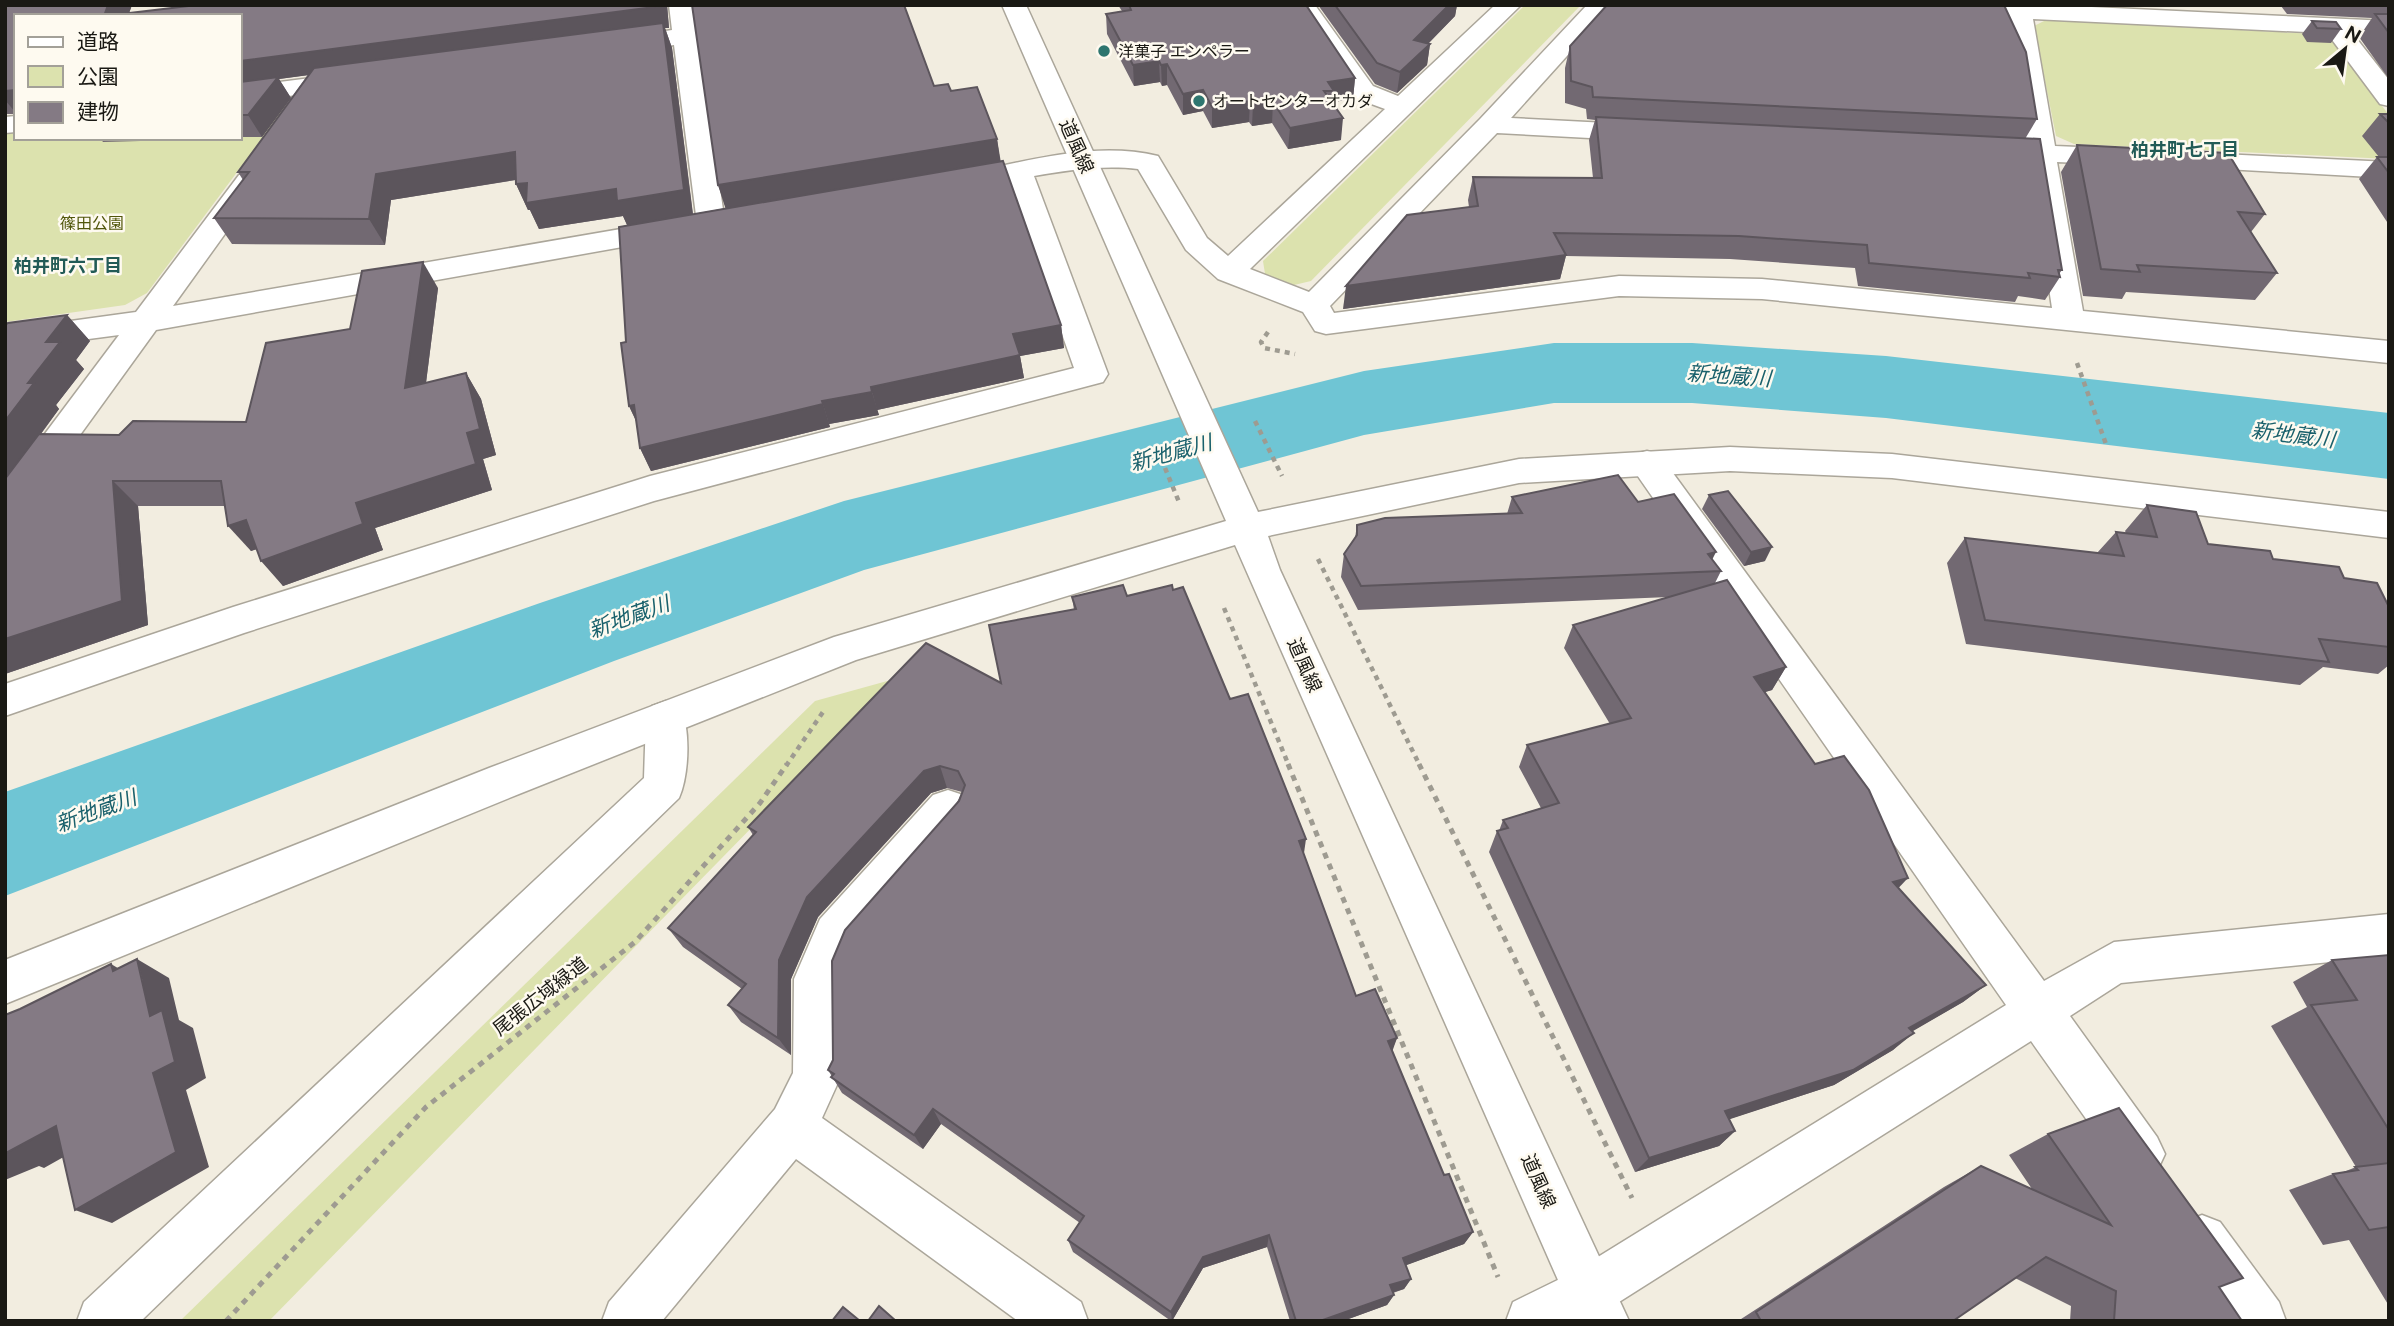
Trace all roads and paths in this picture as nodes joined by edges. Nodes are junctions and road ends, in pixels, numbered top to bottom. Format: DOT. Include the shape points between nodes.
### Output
graph roads {
  1 [pos="681,5"];
  2 [pos="1013,5"];
  3 [pos="1303,5"];
  4 [pos="1509,5"];
  5 [pos="1601,5"];
  6 [pos="1881,5"];
  7 [pos="2017,8"];
  8 [pos="2334,25"];
  9 [pos="2389,28"];
  10 [pos="685,36"];
  11 [pos="590,48"];
  12 [pos="372,78"];
  13 [pos="317,86"];
  14 [pos="242,95"];
  15 [pos="2389,98"];
  16 [pos="1401,106"];
  17 [pos="293,119"];
  18 [pos="1490,125"];
  19 [pos="1669,134"];
  20 [pos="1958,149"];
  21 [pos="269,153"];
  22 [pos="2040,153"];
  23 [pos="1083,160"];
  24 [pos="2389,170"];
  25 [pos="1019,173"];
  26 [pos="925,188"];
  27 [pos="1229,272"];
  28 [pos="1320,315"];
  29 [pos="2068,318"];
  30 [pos="147,321"];
  31 [pos="5,340"];
  32 [pos="2389,352"];
  33 [pos="1297,354"];
  34 [pos="2076,358"];
  35 [pos="2111,458"];
  36 [pos="1647,464"];
  37 [pos="5,513"];
  38 [pos="2389,525"];
  39 [pos="1247,528"];
  40 [pos="1324,548"];
  41 [pos="1220,597"];
  42 [pos="5,700"];
  43 [pos="827,705"];
  44 [pos="666,718"];
  45 [pos="948,808"];
  46 [pos="2389,936"];
  47 [pos="5,982"];
  48 [pos="2036,1010"];
  49 [pos="792,1126"];
  50 [pos="1659,1248"];
  51 [pos="1517,1304"];
  52 [pos="1596,1306"];
  53 [pos="103,1321"];
  54 [pos="226,1321"];
  55 [pos="628,1321"];
  56 [pos="1062,1321"];
  57 [pos="2260,1321"];
  1 -- 10 [label="street"];
  2 -- 23 [label="street, 道風線"];
  3 -- 16 [label="street" via="1364,92"];
  4 -- 16 [label="street"];
  5 -- 18 [label="street"];
  6 -- 7 [label="street"];
  7 -- 8 [label="street"];
  7 -- 22 [label="street"];
  8 -- 9 [label="street"];
  8 -- 15 [label="street"];
  10 -- 11 [label="street"];
  10 -- 30 [label="street" via="724,221"];
  12 -- 13 [label="street"];
  13 -- 14 [label="street"];
  13 -- 17 [label="street"];
  16 -- 27 [label="street"];
  18 -- 19 [label="street"];
  18 -- 28 [label="street"];
  20 -- 22 [label="street"];
  21 -- 30 [label="street"];
  22 -- 24 [label="street"];
  22 -- 29 [label="street"];
  23 -- 25 [label="street"];
  23 -- 27 [label="street" via="1148,162 1196,243"];
  23 -- 39 [label="street, 道風線"];
  25 -- 26 [label="street"];
  25 -- 42 [label="street" via="1092,374 650,489"];
  27 -- 28 [label="street"];
  28 -- 29 [label="street" via="1619,286 1762,289"];
  28 -- 33 [label="path" via="1270,329 1263,337 1264,348"];
  29 -- 32 [label="street"];
  30 -- 31 [label="street"];
  30 -- 37 [label="street"];
  34 -- 35 [label="path"];
  36 -- 38 [label="street" via="1730,459 1892,466"];
  36 -- 39 [label="street" via="1519,471"];
  36 -- 48 [label="street"];
  39 -- 44 [label="street" via="847,648"];
  39 -- 52 [label="street, 道風線" via="1262,570"];
  40 -- 50 [label="path" via="1318,557"];
  41 -- 51 [label="path"];
  43 -- 54 [label="path, 尾張広域緑道" via="760,803 635,942 425,1107"];
  44 -- 47 [label="street"];
  44 -- 53 [label="street" via="664,785"];
  45 -- 49 [label="street" via="836,934 817,979 817,1076"];
  46 -- 48 [label="street" via="2113,963"];
  48 -- 50 [label="street"];
  48 -- 57 [label="street"];
  49 -- 55 [label="street"];
  49 -- 56 [label="street"];
  50 -- 52 [label="street"];
  51 -- 52 [label="street"];
}
